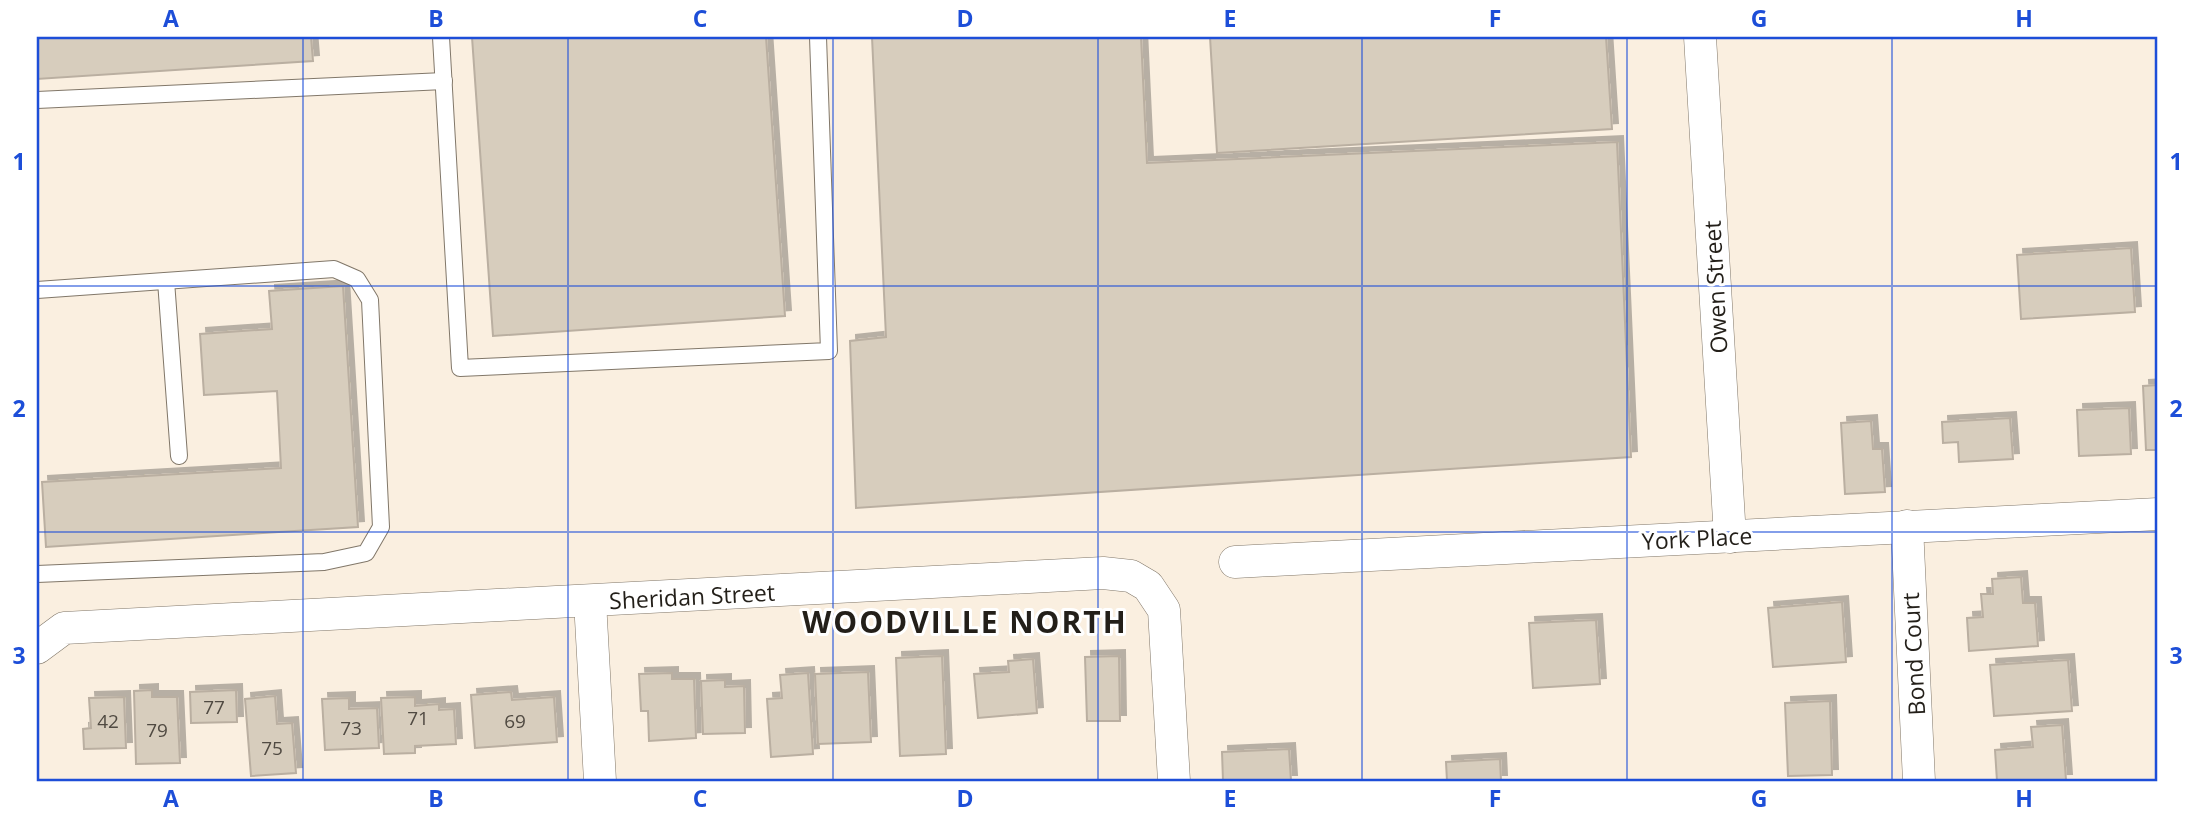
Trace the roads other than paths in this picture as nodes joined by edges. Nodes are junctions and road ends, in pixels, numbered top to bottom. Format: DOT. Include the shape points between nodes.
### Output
graph roads {
  1 [pos="441,37"];
  2 [pos="818,37"];
  3 [pos="1700,37"];
  4 [pos="444,81"];
  5 [pos="37,100"];
  6 [pos="166,281"];
  7 [pos="37,290"];
  8 [pos="179,456"];
  9 [pos="2158,514"];
  10 [pos="1908,526"];
  11 [pos="1730,537"];
  12 [pos="1235,562"];
  13 [pos="37,574"];
  14 [pos="590,601"];
  15 [pos="37,647"];
  16 [pos="600,781"];
  17 [pos="1174,781"];
  18 [pos="1919,781"];
  1 -- 4 [label="lane"];
  2 -- 4 [label="lane" via="829,351 460,368"];
  3 -- 11 [label="street, Owen Street"];
  4 -- 5 [label="lane"];
  6 -- 7 [label="lane"];
  6 -- 8 [label="lane"];
  6 -- 13 [label="lane" via="334,269 357,279 370,300 380,527 366,553 324,562"];
  9 -- 10 [label="street, York Place"];
  10 -- 11 [label="street, York Place"];
  10 -- 18 [label="street, Bond Court"];
  11 -- 12 [label="street, York Place"];
  14 -- 15 [label="street, Sheridan Street" via="64,628"];
  14 -- 16 [label="street"];
  14 -- 17 [label="street, Sheridan Street" via="1103,573 1130,576 1148,586 1164,610"];
}
